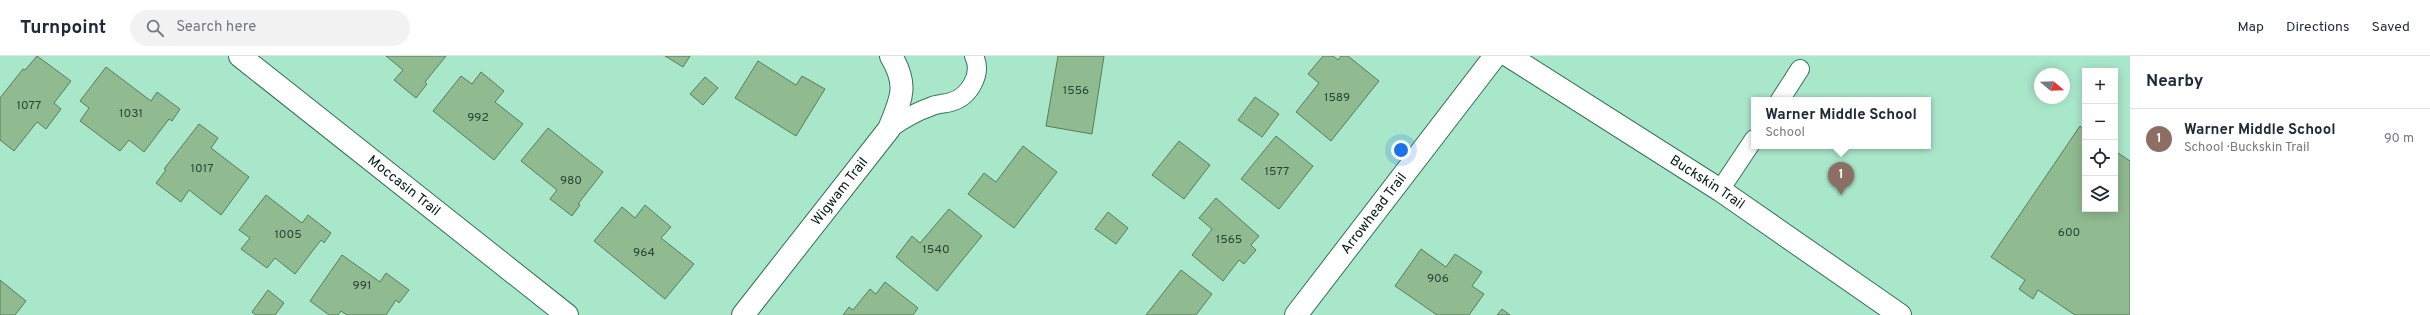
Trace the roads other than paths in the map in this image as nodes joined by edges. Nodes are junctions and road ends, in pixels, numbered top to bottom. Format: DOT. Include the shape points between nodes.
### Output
graph roads {
  1 [pos="240,56"];
  2 [pos="891,56"];
  3 [pos="974,56"];
  4 [pos="1495,56"];
  5 [pos="1509,56"];
  6 [pos="1800,69"];
  7 [pos="1782,97"];
  8 [pos="889,129"];
  9 [pos="1751,144"];
  10 [pos="1720,190"];
  11 [pos="1302,313"];
  12 [pos="567,315"];
  13 [pos="743,315"];
  14 [pos="1900,315"];
  1 -- 12 [label="street, Moccasin Trail"];
  2 -- 8 [label="street, Wigwam Trail" via="900,72 902,97"];
  3 -- 8 [label="lane" via="977,68 975,78 963,95 952,102 931,106"];
  4 -- 11 [label="street, Arrowhead Trail"];
  5 -- 10 [label="street, Buckskin Trail"];
  6 -- 7 [label="lane"];
  8 -- 13 [label="street, Wigwam Trail"];
  9 -- 10 [label="lane"];
  10 -- 14 [label="street, Buckskin Trail"];
}
